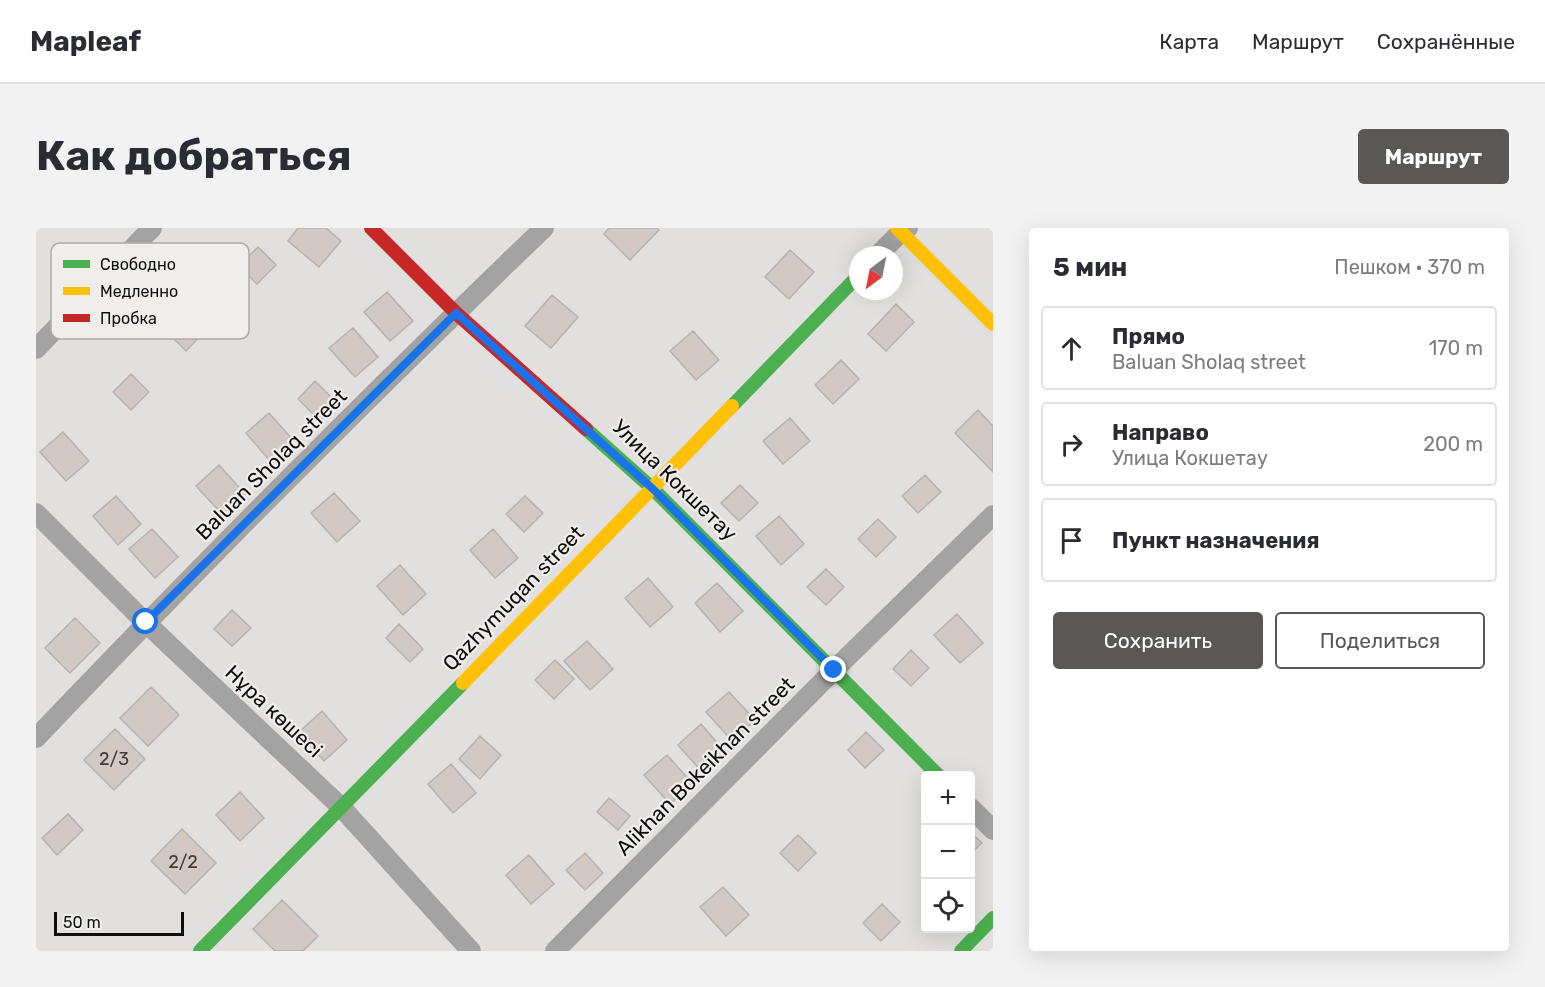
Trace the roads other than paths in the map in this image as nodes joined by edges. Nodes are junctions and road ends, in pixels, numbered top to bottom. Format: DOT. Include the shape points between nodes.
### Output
graph roads {
  1 [pos="152,228"];
  2 [pos="371,228"];
  3 [pos="544,228"];
  4 [pos="902,229"];
  5 [pos="138,243"];
  6 [pos="886,246"];
  7 [pos="849,285"];
  8 [pos="456,313"];
  9 [pos="993,324"];
  10 [pos="51,333"];
  11 [pos="36,349"];
  12 [pos="653,489"];
  13 [pos="36,513"];
  14 [pos="993,515"];
  15 [pos="146,622"];
  16 [pos="834,670"];
  17 [pos="36,738"];
  18 [pos="934,771"];
  19 [pos="342,808"];
  20 [pos="975,812"];
  21 [pos="993,830"];
  22 [pos="993,918"];
  23 [pos="200,951"];
  24 [pos="471,951"];
  25 [pos="555,951"];
  26 [pos="961,951"];
  1 -- 5 [label="street"];
  2 -- 8 [label="street, Улица Кокшетау"];
  3 -- 8 [label="street, Baluan Sholaq street"];
  4 -- 6 [label="street"];
  4 -- 9 [label="street"];
  7 -- 12 [label="street, Qazhymuqan street"];
  8 -- 12 [label="street, Улица Кокшетау"];
  8 -- 15 [label="street, Baluan Sholaq street"];
  10 -- 11 [label="street"];
  12 -- 16 [label="street, Улица Кокшетау"];
  12 -- 19 [label="street, Qazhymuqan street"];
  13 -- 15 [label="street, Нұра көшесі"];
  14 -- 16 [label="street, Alikhan Bokeikhan street"];
  15 -- 17 [label="street, Baluan Sholaq street"];
  15 -- 19 [label="street, Нұра көшесі"];
  16 -- 18 [label="street, Улица Кокшетау"];
  16 -- 25 [label="street, Alikhan Bokeikhan street"];
  19 -- 23 [label="street, Qazhymuqan street"];
  19 -- 24 [label="street, Нұра көшесі"];
  20 -- 21 [label="street"];
  22 -- 26 [label="street"];
}
